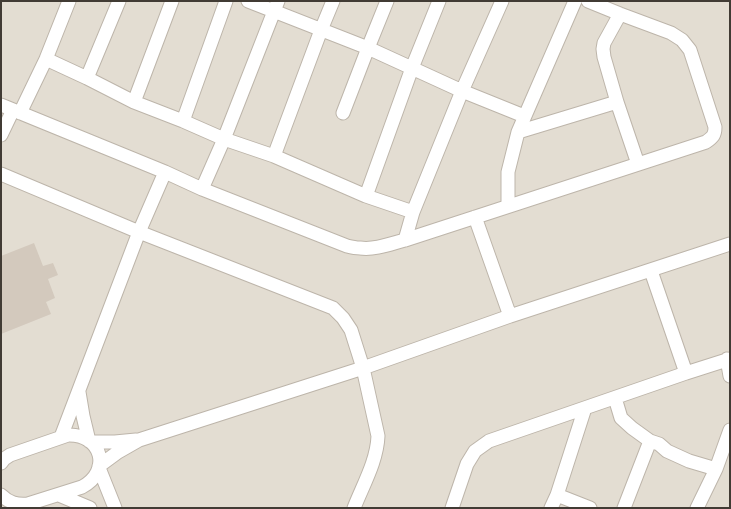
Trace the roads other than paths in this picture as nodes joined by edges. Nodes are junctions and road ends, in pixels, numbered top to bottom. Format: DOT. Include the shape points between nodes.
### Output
graph roads {
  1 [pos="69,1"];
  2 [pos="119,1"];
  3 [pos="172,1"];
  4 [pos="226,1"];
  5 [pos="248,1"];
  6 [pos="333,1"];
  7 [pos="387,1"];
  8 [pos="439,1"];
  9 [pos="502,1"];
  10 [pos="575,1"];
  11 [pos="588,1"];
  12 [pos="276,6"];
  13 [pos="620,14"];
  14 [pos="321,30"];
  15 [pos="368,48"];
  16 [pos="46,59"];
  17 [pos="412,68"];
  18 [pos="87,78"];
  19 [pos="462,91"];
  20 [pos="134,102"];
  21 [pos="617,102"];
  22 [pos="11,109"];
  23 [pos="343,113"];
  24 [pos="524,116"];
  25 [pos="183,121"];
  26 [pos="518,132"];
  27 [pos="1,135"];
  28 [pos="224,139"];
  29 [pos="274,156"];
  30 [pos="638,164"];
  31 [pos="166,172"];
  32 [pos="1,174"];
  33 [pos="202,189"];
  34 [pos="366,196"];
  35 [pos="508,206"];
  36 [pos="413,212"];
  37 [pos="475,217"];
  38 [pos="139,232"];
  39 [pos="405,240"];
  40 [pos="730,244"];
  41 [pos="651,271"];
  42 [pos="510,316"];
  43 [pos="729,359"];
  44 [pos="363,368"];
  45 [pos="686,373"];
  46 [pos="730,376"];
  47 [pos="79,390"];
  48 [pos="615,398"];
  49 [pos="585,408"];
  50 [pos="730,430"];
  51 [pos="61,437"];
  52 [pos="139,440"];
  53 [pos="90,441"];
  54 [pos="650,441"];
  55 [pos="1,463"];
  56 [pos="99,467"];
  57 [pos="716,470"];
  58 [pos="557,494"];
  59 [pos="59,495"];
  60 [pos="3,498"];
  61 [pos="90,508"];
  62 [pos="115,508"];
  63 [pos="354,508"];
  64 [pos="452,508"];
  65 [pos="551,508"];
  66 [pos="590,508"];
  67 [pos="624,508"];
  68 [pos="697,508"];
  1 -- 16 [label="street"];
  2 -- 18 [label="street"];
  3 -- 20 [label="street"];
  4 -- 25 [label="street"];
  5 -- 12 [label="street"];
  6 -- 14 [label="street"];
  7 -- 15 [label="street"];
  8 -- 17 [label="street"];
  9 -- 19 [label="street"];
  10 -- 24 [label="street"];
  11 -- 13 [label="street"];
  12 -- 14 [label="street"];
  12 -- 28 [label="street"];
  13 -- 21 [label="street" via="604,43 604,57"];
  13 -- 30 [label="street" via="671,33 682,40 690,50 715,133 706,142"];
  14 -- 15 [label="street"];
  14 -- 29 [label="street"];
  15 -- 17 [label="street"];
  15 -- 23 [label="street"];
  16 -- 18 [label="street"];
  16 -- 22 [label="street"];
  17 -- 19 [label="street"];
  17 -- 34 [label="street"];
  18 -- 20 [label="street"];
  19 -- 24 [label="street"];
  19 -- 36 [label="street"];
  20 -- 25 [label="street"];
  21 -- 26 [label="street"];
  21 -- 30 [label="street"];
  22 -- 27 [label="street"];
  22 -- 31 [label="street"];
  24 -- 26 [label="street"];
  25 -- 28 [label="street"];
  26 -- 35 [label="street" via="508,172"];
  28 -- 29 [label="street"];
  28 -- 33 [label="street"];
  29 -- 34 [label="street"];
  30 -- 35 [label="street"];
  31 -- 33 [label="street"];
  31 -- 38 [label="street"];
  32 -- 38 [label="street"];
  33 -- 39 [label="street" via="347,246 374,248"];
  34 -- 36 [label="street"];
  35 -- 37 [label="street"];
  36 -- 39 [label="street"];
  37 -- 39 [label="street"];
  37 -- 42 [label="street"];
  38 -- 44 [label="street" via="333,308 351,330"];
  38 -- 47 [label="street"];
  40 -- 41 [label="street"];
  41 -- 42 [label="street"];
  41 -- 45 [label="street"];
  42 -- 44 [label="street"];
  43 -- 45 [label="street"];
  43 -- 46 [label="street"];
  44 -- 52 [label="street"];
  44 -- 63 [label="street" via="378,446"];
  45 -- 48 [label="street"];
  47 -- 51 [label="street"];
  47 -- 53 [label="street"];
  48 -- 49 [label="street"];
  48 -- 54 [label="street" via="621,418"];
  49 -- 58 [label="street"];
  49 -- 64 [label="street" via="489,441 475,451 467,464"];
  50 -- 57 [label="street"];
  51 -- 53 [label="street" via="76,435"];
  51 -- 55 [label="street" via="10,455"];
  52 -- 53 [label="street"];
  52 -- 56 [label="street"];
  53 -- 56 [label="street" via="98,453"];
  54 -- 57 [label="street" via="674,455"];
  54 -- 67 [label="street"];
  56 -- 59 [label="street" via="93,480 88,484"];
  56 -- 62 [label="street"];
  57 -- 68 [label="street"];
  58 -- 65 [label="street"];
  58 -- 66 [label="street"];
  59 -- 60 [label="street" via="21,505"];
  59 -- 61 [label="street"];
}
